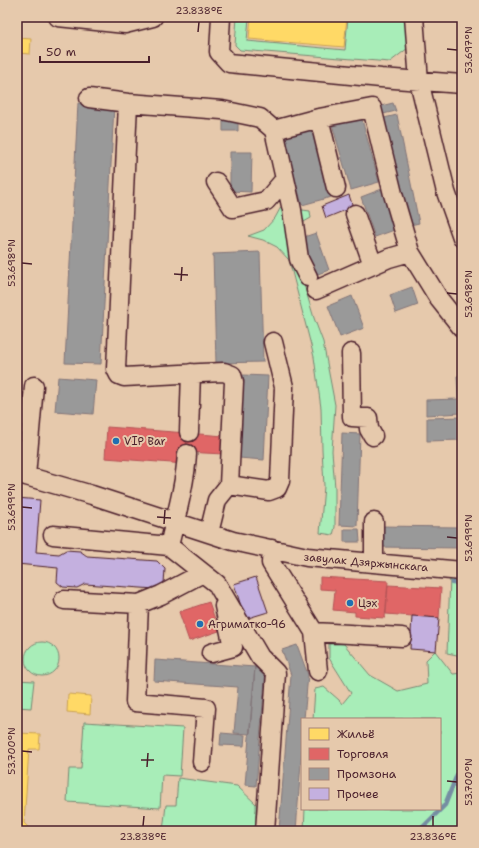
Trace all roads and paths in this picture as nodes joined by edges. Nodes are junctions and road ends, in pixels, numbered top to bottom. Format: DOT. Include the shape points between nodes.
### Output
graph roads {
  1 [pos="58,17"];
  2 [pos="153,17"];
  3 [pos="221,17"];
  4 [pos="414,17"];
  5 [pos="419,80"];
  6 [pos="462,84"];
  7 [pos="89,98"];
  8 [pos="128,103"];
  9 [pos="319,118"];
  10 [pos="274,130"];
  11 [pos="285,179"];
  12 [pos="216,182"];
  13 [pos="336,188"];
  14 [pos="355,214"];
  15 [pos="462,237"];
  16 [pos="410,252"];
  17 [pos="373,266"];
  18 [pos="462,328"];
  19 [pos="273,342"];
  20 [pos="351,353"];
  21 [pos="191,373"];
  22 [pos="34,386"];
  23 [pos="188,432"];
  24 [pos="374,436"];
  25 [pos="187,454"];
  26 [pos="22,475"];
  27 [pos="229,484"];
  28 [pos="175,521"];
  29 [pos="374,522"];
  30 [pos="209,533"];
  31 [pos="53,535"];
  32 [pos="169,546"];
  33 [pos="272,549"];
  34 [pos="374,563"];
  35 [pos="462,570"];
  36 [pos="203,573"];
  37 [pos="219,588"];
  38 [pos="64,600"];
  39 [pos="139,604"];
  40 [pos="314,632"];
  41 [pos="402,637"];
  42 [pos="211,653"];
  43 [pos="318,671"];
  44 [pos="202,762"];
  45 [pos="265,831"];
  1 -- 2 [label="street" via="125,24"];
  3 -- 5 [label="street" via="219,52 228,63"];
  4 -- 5 [label="street"];
  5 -- 6 [label="street"];
  5 -- 15 [label="street" via="446,192"];
  7 -- 8 [label="street"];
  8 -- 10 [label="street" via="222,110 260,118"];
  8 -- 21 [label="street" via="116,369 119,375 124,377"];
  9 -- 10 [label="street"];
  9 -- 13 [label="street"];
  9 -- 16 [label="street" via="372,108"];
  10 -- 11 [label="street"];
  11 -- 12 [label="street" via="266,201 233,208"];
  11 -- 17 [label="street" via="299,259 312,283"];
  14 -- 17 [label="street"];
  16 -- 17 [label="street"];
  16 -- 18 [label="street" via="439,299"];
  19 -- 27 [label="street" via="284,387 280,481 277,488 269,491"];
  20 -- 24 [label="street" via="352,417 368,418 369,429"];
  21 -- 23 [label="street"];
  21 -- 27 [label="street" via="224,372 232,376 234,382"];
  22 -- 26 [label="street"];
  25 -- 28 [label="street"];
  26 -- 28 [label="street, завулак Дзяржынскага"];
  27 -- 30 [label="street" via="217,500"];
  28 -- 30 [label="street, завулак Дзяржынскага"];
  28 -- 32 [label="street"];
  29 -- 34 [label="street"];
  30 -- 33 [label="street, завулак Дзяржынскага"];
  31 -- 32 [label="street"];
  32 -- 36 [label="street"];
  33 -- 34 [label="street, завулак Дзяржынскага" via="307,557"];
  33 -- 40 [label="street" via="271,563"];
  34 -- 35 [label="street, завулак Дзяржынскага"];
  36 -- 37 [label="street"];
  36 -- 39 [label="street"];
  37 -- 42 [label="street" via="233,647"];
  37 -- 45 [label="street" via="260,657 276,673"];
  38 -- 39 [label="street"];
  39 -- 44 [label="street" via="135,702 206,708"];
  40 -- 41 [label="street"];
  40 -- 43 [label="street"];
}
